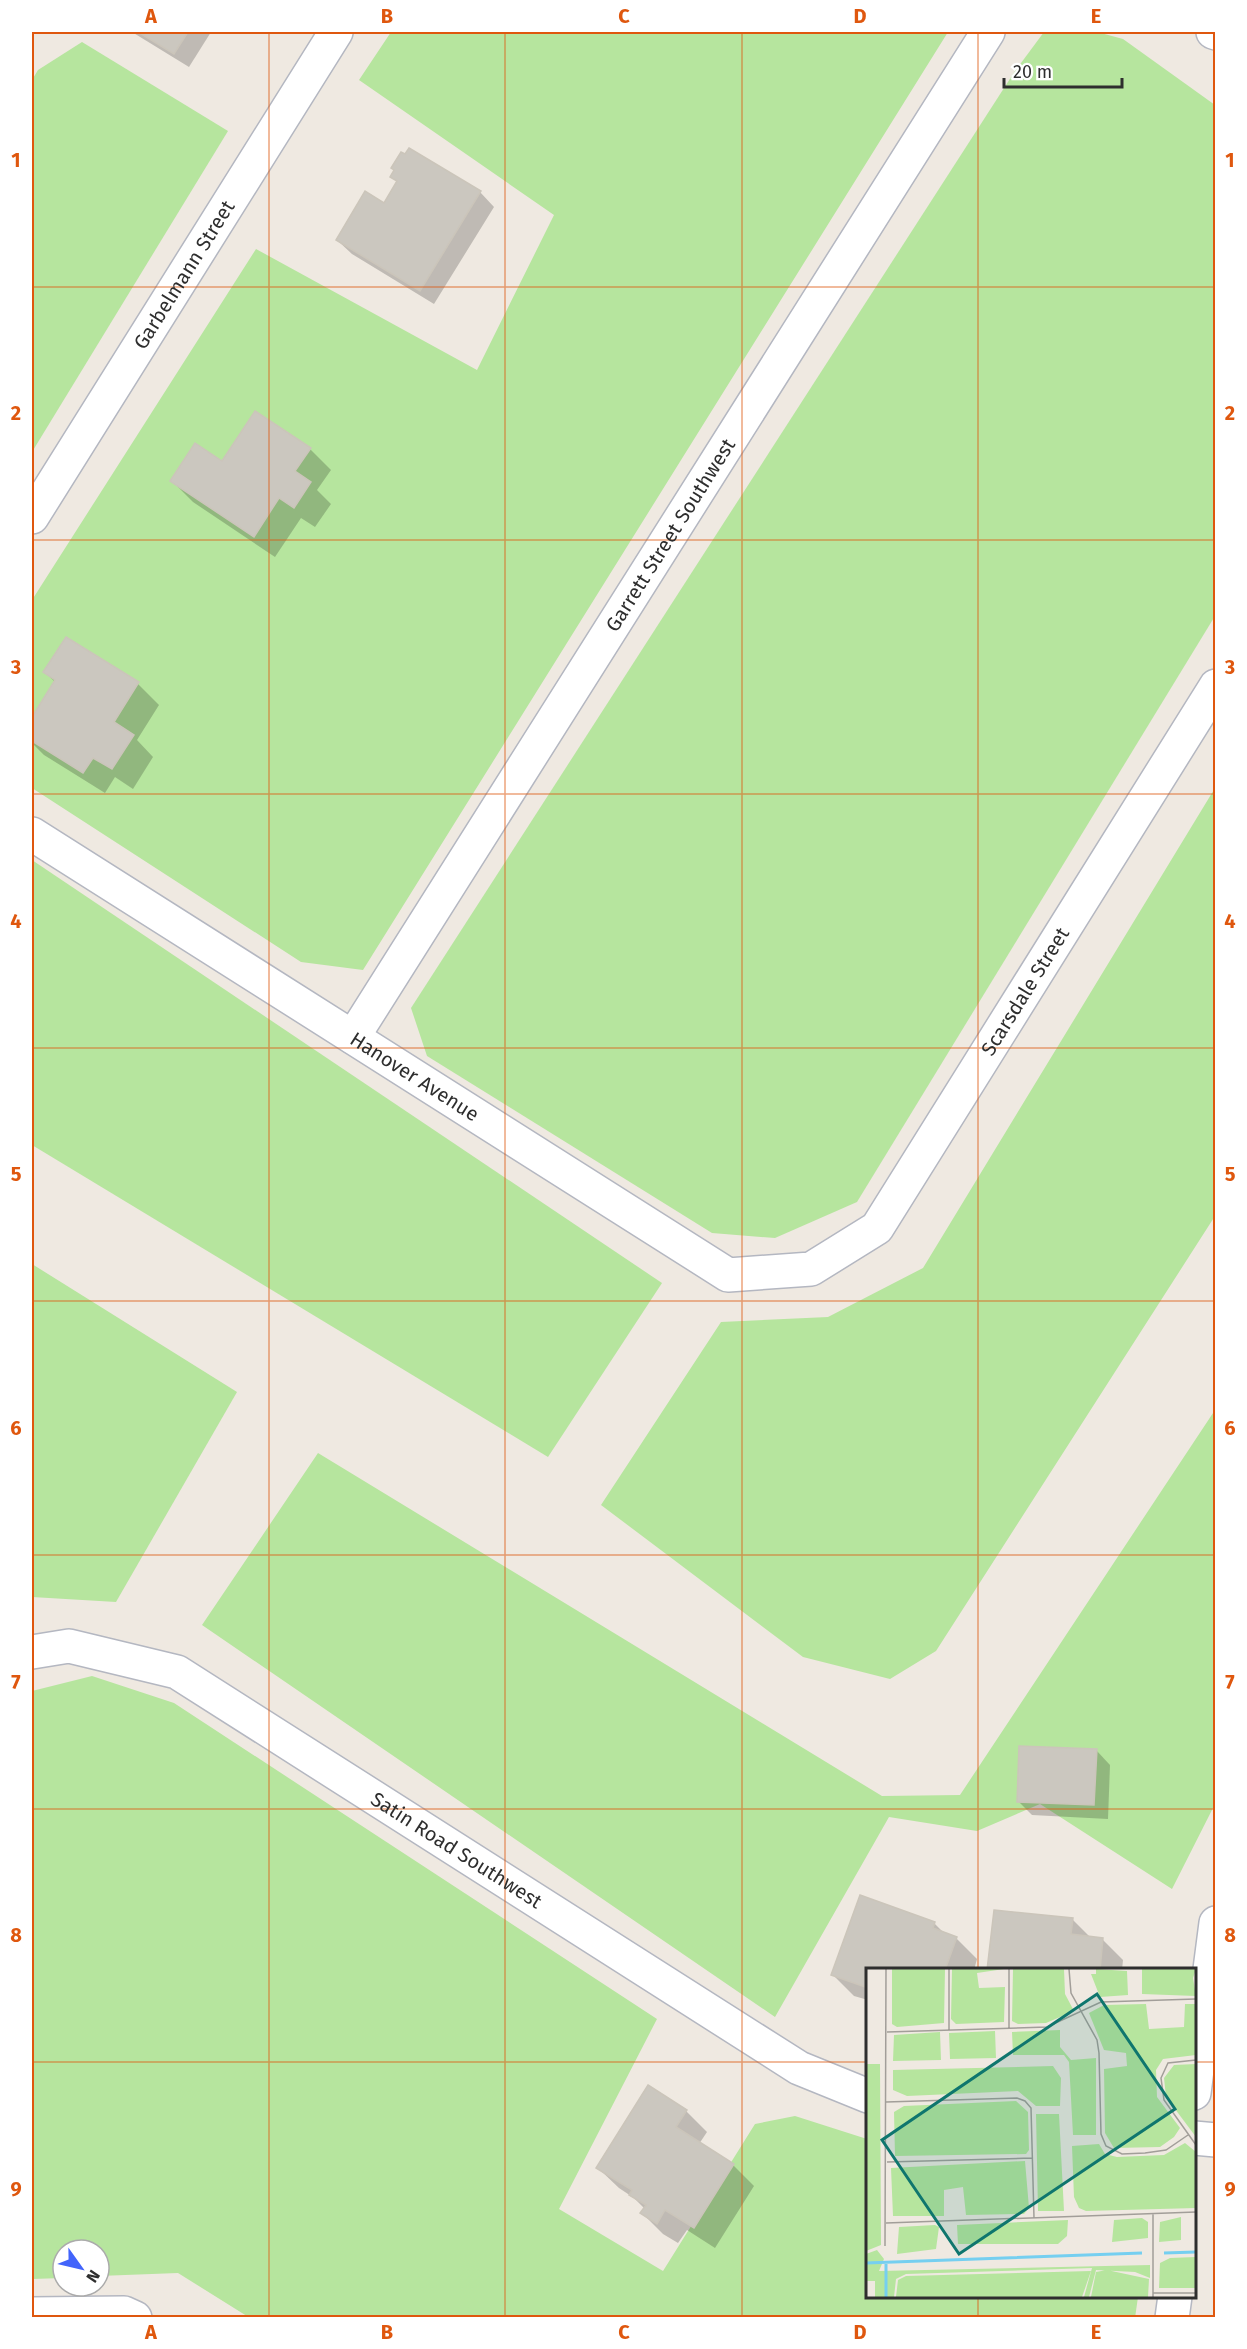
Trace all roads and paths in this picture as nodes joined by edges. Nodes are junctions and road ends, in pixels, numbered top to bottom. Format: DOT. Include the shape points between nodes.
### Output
graph roads {
  1 [pos="336,32"];
  2 [pos="988,32"];
  3 [pos="32,517"];
  4 [pos="1215,686"];
  5 [pos="32,834"];
  6 [pos="353,1037"];
  7 [pos="811,1269"];
  8 [pos="32,1652"];
  9 [pos="1215,1923"];
  10 [pos="1196,2077"];
  11 [pos="866,2096"];
  12 [pos="1196,2138"];
  13 [pos="1215,2140"];
  14 [pos="1175,2298"];
  15 [pos="32,2314"];
  16 [pos="135,2318"];
  17 [pos="1172,2318"];
  1 -- 3 [label="street, Garbelmann Street"];
  2 -- 6 [label="street, Garrett Street Southwest"];
  4 -- 7 [label="street, Scarsdale Street" via="877,1228"];
  5 -- 6 [label="street, Hanover Avenue"];
  6 -- 7 [label="street, Hanover Avenue" via="728,1275"];
  8 -- 11 [label="street, Satin Road Southwest" via="69,1646 177,1672 799,2068"];
  9 -- 10 [label="street"];
  12 -- 13 [label="street"];
  14 -- 17 [label="street"];
  15 -- 16 [label="street" via="124,2313"];
}
